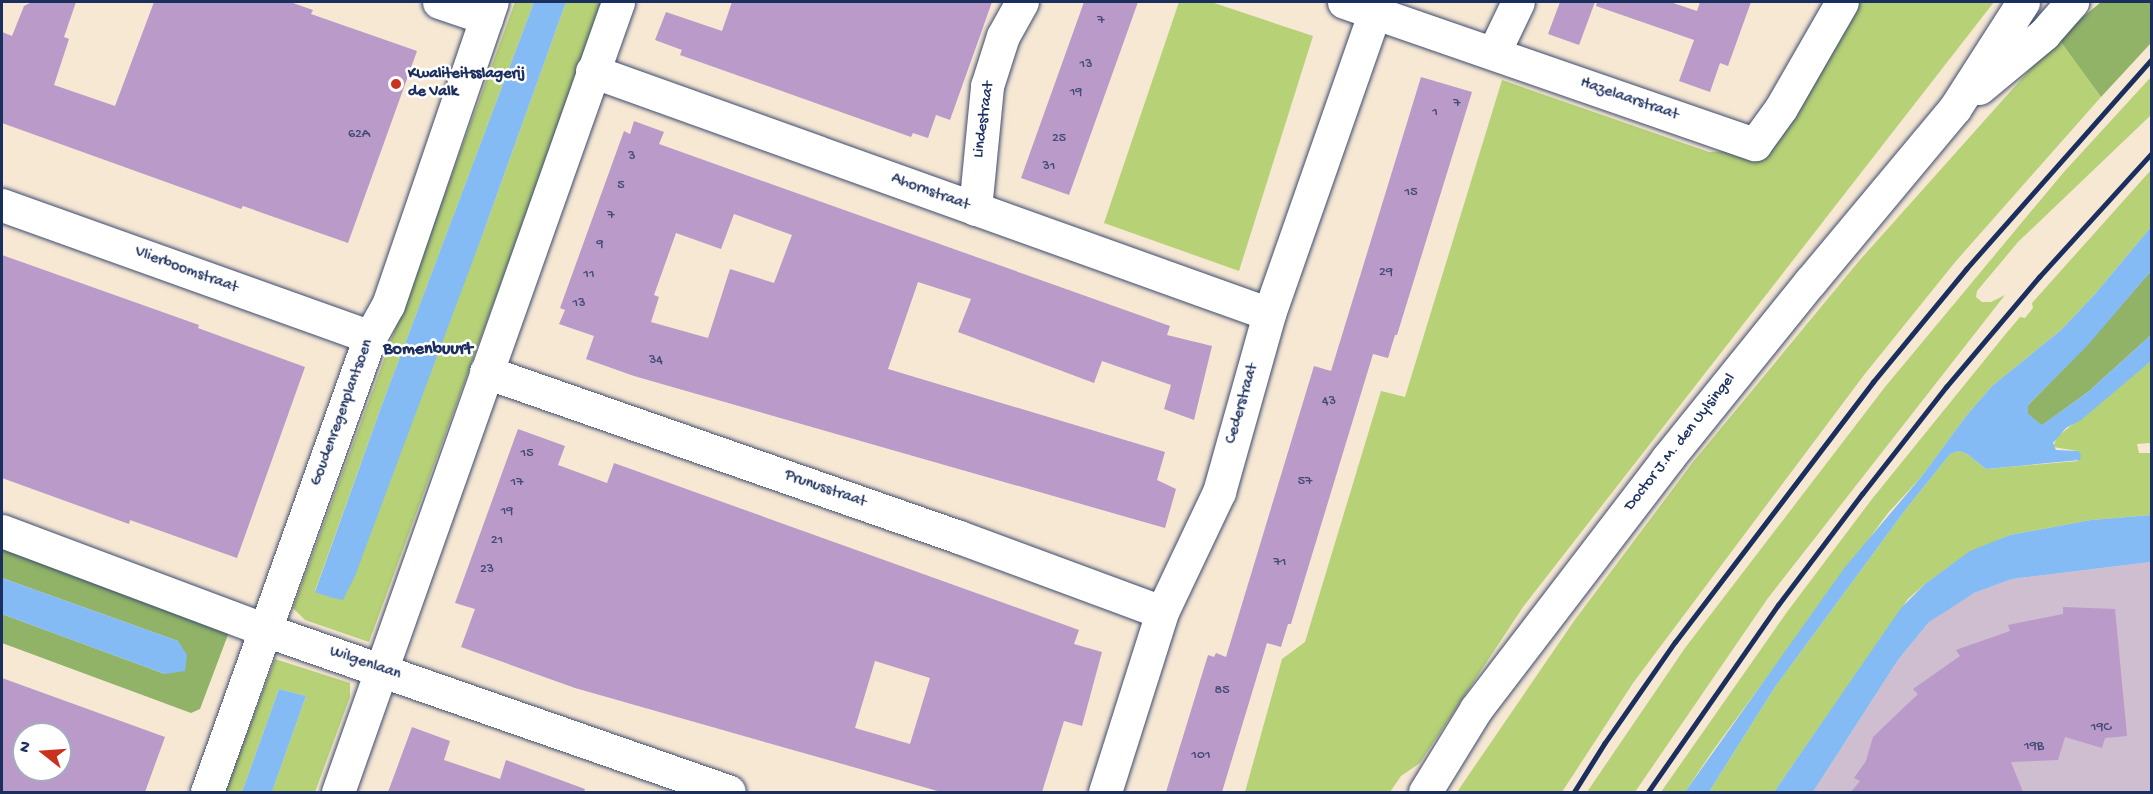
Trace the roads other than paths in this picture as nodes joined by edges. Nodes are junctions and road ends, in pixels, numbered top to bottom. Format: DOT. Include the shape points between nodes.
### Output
graph roads {
  1 [pos="439,2"];
  2 [pos="618,2"];
  3 [pos="1022,2"];
  4 [pos="1518,2"];
  5 [pos="1842,2"];
  6 [pos="2023,2"];
  7 [pos="2072,2"];
  8 [pos="1359,7"];
  9 [pos="489,10"];
  10 [pos="1494,52"];
  11 [pos="592,70"];
  12 [pos="1955,108"];
  13 [pos="2,205"];
  14 [pos="975,209"];
  15 [pos="1269,314"];
  16 [pos="370,337"];
  17 [pos="486,372"];
  18 [pos="2,531"];
  19 [pos="1162,612"];
  20 [pos="265,630"];
  21 [pos="382,669"];
  22 [pos="207,792"];
  23 [pos="338,792"];
  24 [pos="729,792"];
  25 [pos="1105,792"];
  26 [pos="1425,792"];
  1 -- 9 [label="street"];
  2 -- 11 [label="street"];
  3 -- 14 [label="street, Lindestraat" via="1003,36 987,86"];
  4 -- 10 [label="street"];
  5 -- 10 [label="street, Hazelaarstraat" via="1781,108 1755,144"];
  6 -- 12 [label="street, Doctor J.M. den Uylsingel"];
  7 -- 12 [label="street, Doctor J.M. den Uylsingel" via="2044,34"];
  8 -- 10 [label="street, Hazelaarstraat"];
  8 -- 15 [label="street, Cederstraat"];
  9 -- 16 [label="street, Goudenregenplantsoen" via="388,305"];
  11 -- 14 [label="street, Ahornstraat"];
  11 -- 17 [label="street"];
  12 -- 26 [label="street, Doctor J.M. den Uylsingel" via="1660,468 1476,709"];
  13 -- 16 [label="street, Vlierboomstraat"];
  14 -- 15 [label="street, Ahornstraat"];
  15 -- 19 [label="street, Cederstraat" via="1219,492"];
  16 -- 20 [label="street, Goudenregenplantsoen"];
  17 -- 19 [label="street, Prunusstraat"];
  17 -- 21 [label="street"];
  18 -- 20 [label="street, Wilgenlaan"];
  19 -- 25 [label="street, Cederstraat"];
  20 -- 21 [label="street, Wilgenlaan"];
  20 -- 22 [label="street, Goudenregenplantsoen"];
  21 -- 23 [label="street"];
  21 -- 24 [label="street, Wilgenlaan"];
}
